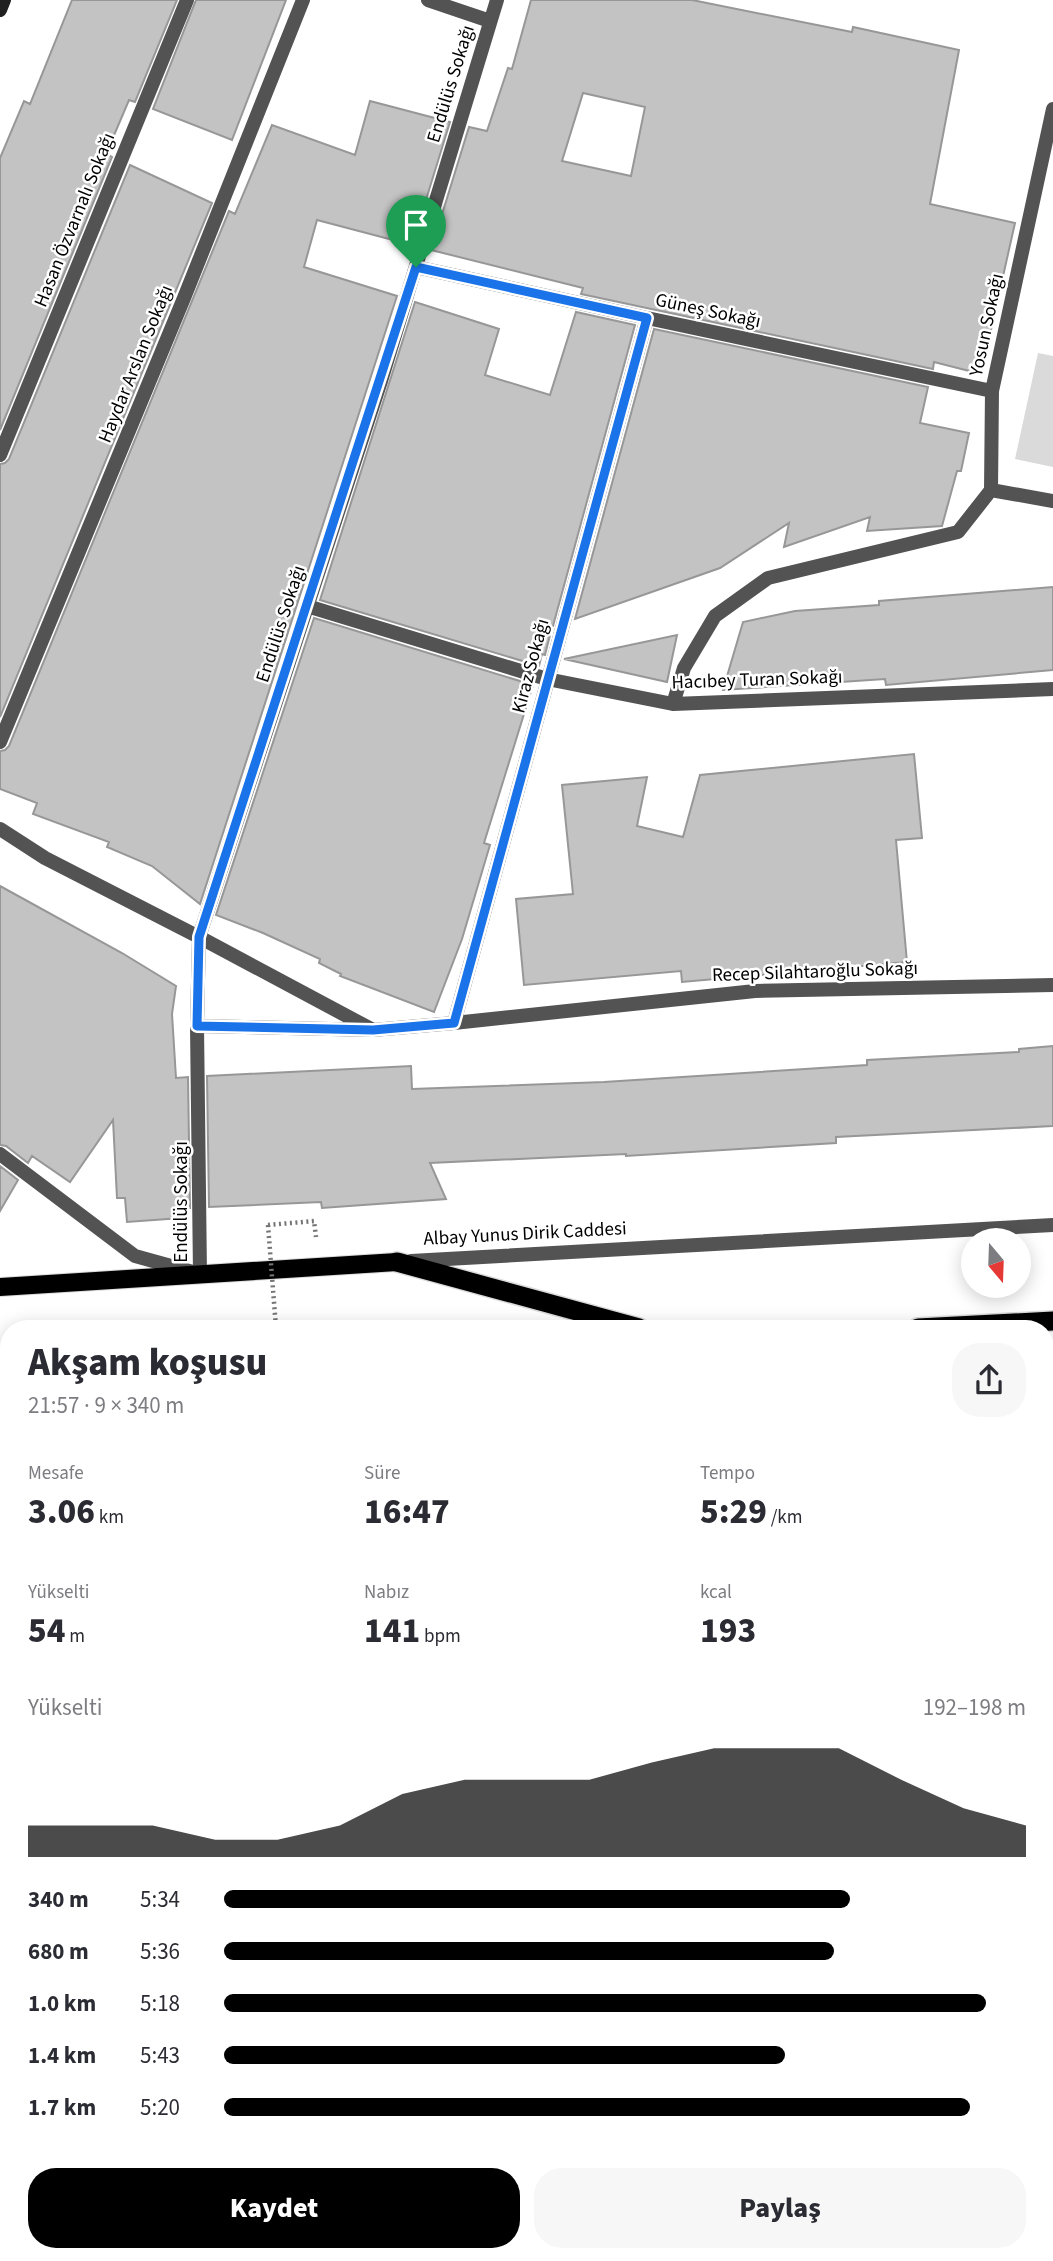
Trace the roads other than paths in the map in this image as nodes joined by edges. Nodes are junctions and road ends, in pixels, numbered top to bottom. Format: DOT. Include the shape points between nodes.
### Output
graph roads {
  1 [pos="4,0"];
  2 [pos="187,0"];
  3 [pos="303,0"];
  4 [pos="428,0"];
  5 [pos="496,0"];
  6 [pos="0,10"];
  7 [pos="490,21"];
  8 [pos="1053,109"];
  9 [pos="416,267"];
  10 [pos="647,318"];
  11 [pos="992,391"];
  12 [pos="0,456"];
  13 [pos="991,490"];
  14 [pos="1053,501"];
  15 [pos="307,606"];
  16 [pos="547,679"];
  17 [pos="1053,689"];
  18 [pos="673,704"];
  19 [pos="0,742"];
  20 [pos="0,830"];
  21 [pos="199,937"];
  22 [pos="1053,985"];
  23 [pos="454,1023"];
  24 [pos="197,1026"];
  25 [pos="373,1030"];
  26 [pos="0,1154"];
  27 [pos="1053,1225"];
  28 [pos="397,1262"];
  29 [pos="200,1274"];
  30 [pos="0,1287"];
  31 [pos="610,1320"];
  1 -- 6 [label="main road"];
  2 -- 12 [label="street, Hasan Özvarnalı Sokağı"];
  3 -- 19 [label="street, Haydar Arslan Sokağı"];
  4 -- 7 [label="street"];
  5 -- 7 [label="street, Endülüs Sokağı"];
  7 -- 9 [label="street, Endülüs Sokağı"];
  8 -- 11 [label="street, Yosun Sokağı"];
  9 -- 10 [label="street, Güneş Sokağı"];
  9 -- 15 [label="street, Endülüs Sokağı"];
  10 -- 11 [label="street, Güneş Sokağı"];
  10 -- 16 [label="street, Kiraz Sokağı"];
  11 -- 13 [label="street, Yosun Sokağı"];
  13 -- 14 [label="street"];
  13 -- 18 [label="street" via="958,532 768,578 715,616 684,668"];
  15 -- 16 [label="street, Hacıbey Turan Sokağı"];
  15 -- 21 [label="street, Endülüs Sokağı"];
  16 -- 18 [label="street, Hacıbey Turan Sokağı"];
  16 -- 23 [label="street, Kiraz Sokağı"];
  17 -- 18 [label="street, Hacıbey Turan Sokağı"];
  20 -- 21 [label="street"];
  21 -- 24 [label="street, Endülüs Sokağı"];
  21 -- 25 [label="street"];
  22 -- 23 [label="street, Recep Silahtaroğlu Sokağı" via="755,991"];
  23 -- 25 [label="street, Recep Silahtaroğlu Sokağı"];
  24 -- 25 [label="street"];
  24 -- 29 [label="street, Endülüs Sokağı"];
  26 -- 29 [label="street" via="135,1256"];
  27 -- 28 [label="street, Albay Yunus Dirik Caddesi"];
  28 -- 29 [label="main road, Albay Yunus Dirik Caddesi"];
  28 -- 31 [label="highway"];
  29 -- 30 [label="main road, Albay Yunus Dirik Caddesi"];
}
